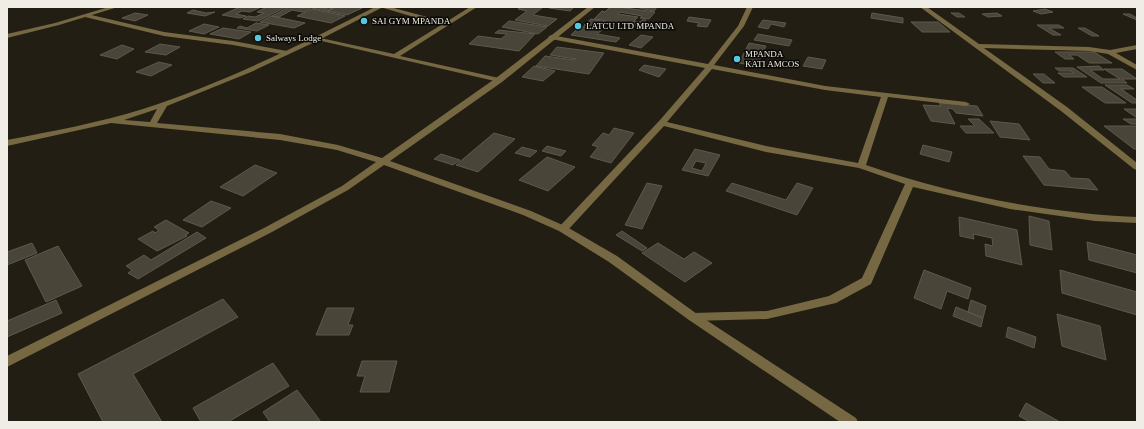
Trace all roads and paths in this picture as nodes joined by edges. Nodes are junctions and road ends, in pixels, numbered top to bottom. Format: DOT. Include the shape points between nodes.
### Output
graph roads {
  1 [pos="115,7"];
  2 [pos="381,7"];
  3 [pos="474,7"];
  4 [pos="592,7"];
  5 [pos="750,7"];
  6 [pos="922,7"];
  7 [pos="87,16"];
  8 [pos="446,24"];
  9 [pos="7,36"];
  10 [pos="551,37"];
  11 [pos="316,39"];
  12 [pos="976,46"];
  13 [pos="1137,47"];
  14 [pos="1110,52"];
  15 [pos="287,53"];
  16 [pos="394,57"];
  17 [pos="711,66"];
  18 [pos="1137,68"];
  19 [pos="499,80"];
  20 [pos="885,96"];
  21 [pos="165,103"];
  22 [pos="966,104"];
  23 [pos="111,121"];
  24 [pos="663,122"];
  25 [pos="152,125"];
  26 [pos="7,143"];
  27 [pos="1125,158"];
  28 [pos="1137,158"];
  29 [pos="385,162"];
  30 [pos="861,166"];
  31 [pos="1137,167"];
  32 [pos="910,183"];
  33 [pos="1137,220"];
  34 [pos="563,229"];
  35 [pos="693,317"];
  36 [pos="7,362"];
  37 [pos="851,422"];
  1 -- 7 [label="street"];
  2 -- 8 [label="street"];
  2 -- 11 [label="street"];
  3 -- 8 [label="street"];
  4 -- 10 [label="street"];
  5 -- 17 [label="street" via="747,18"];
  6 -- 12 [label="street"];
  7 -- 9 [label="street"];
  7 -- 15 [label="street" via="164,34"];
  8 -- 16 [label="street"];
  10 -- 17 [label="street"];
  10 -- 19 [label="street"];
  11 -- 15 [label="street"];
  11 -- 16 [label="street"];
  12 -- 14 [label="street" via="1089,49"];
  12 -- 27 [label="street"];
  13 -- 14 [label="street"];
  14 -- 18 [label="street"];
  15 -- 21 [label="street" via="225,81"];
  16 -- 19 [label="street"];
  17 -- 20 [label="street" via="825,88"];
  17 -- 24 [label="street"];
  19 -- 29 [label="street"];
  20 -- 22 [label="street"];
  20 -- 30 [label="street"];
  21 -- 23 [label="street"];
  21 -- 25 [label="street"];
  23 -- 25 [label="street"];
  23 -- 26 [label="street"];
  24 -- 30 [label="street" via="766,149"];
  24 -- 34 [label="street"];
  25 -- 29 [label="street" via="280,137 338,148"];
  27 -- 28 [label="street"];
  27 -- 31 [label="street"];
  29 -- 34 [label="street" via="527,213"];
  29 -- 36 [label="street" via="345,188 274,226"];
  30 -- 32 [label="street"];
  32 -- 33 [label="street" via="1010,206 1095,218"];
  32 -- 35 [label="street" via="867,281 832,300 767,315"];
  34 -- 35 [label="street" via="613,259"];
  35 -- 37 [label="street"];
}
